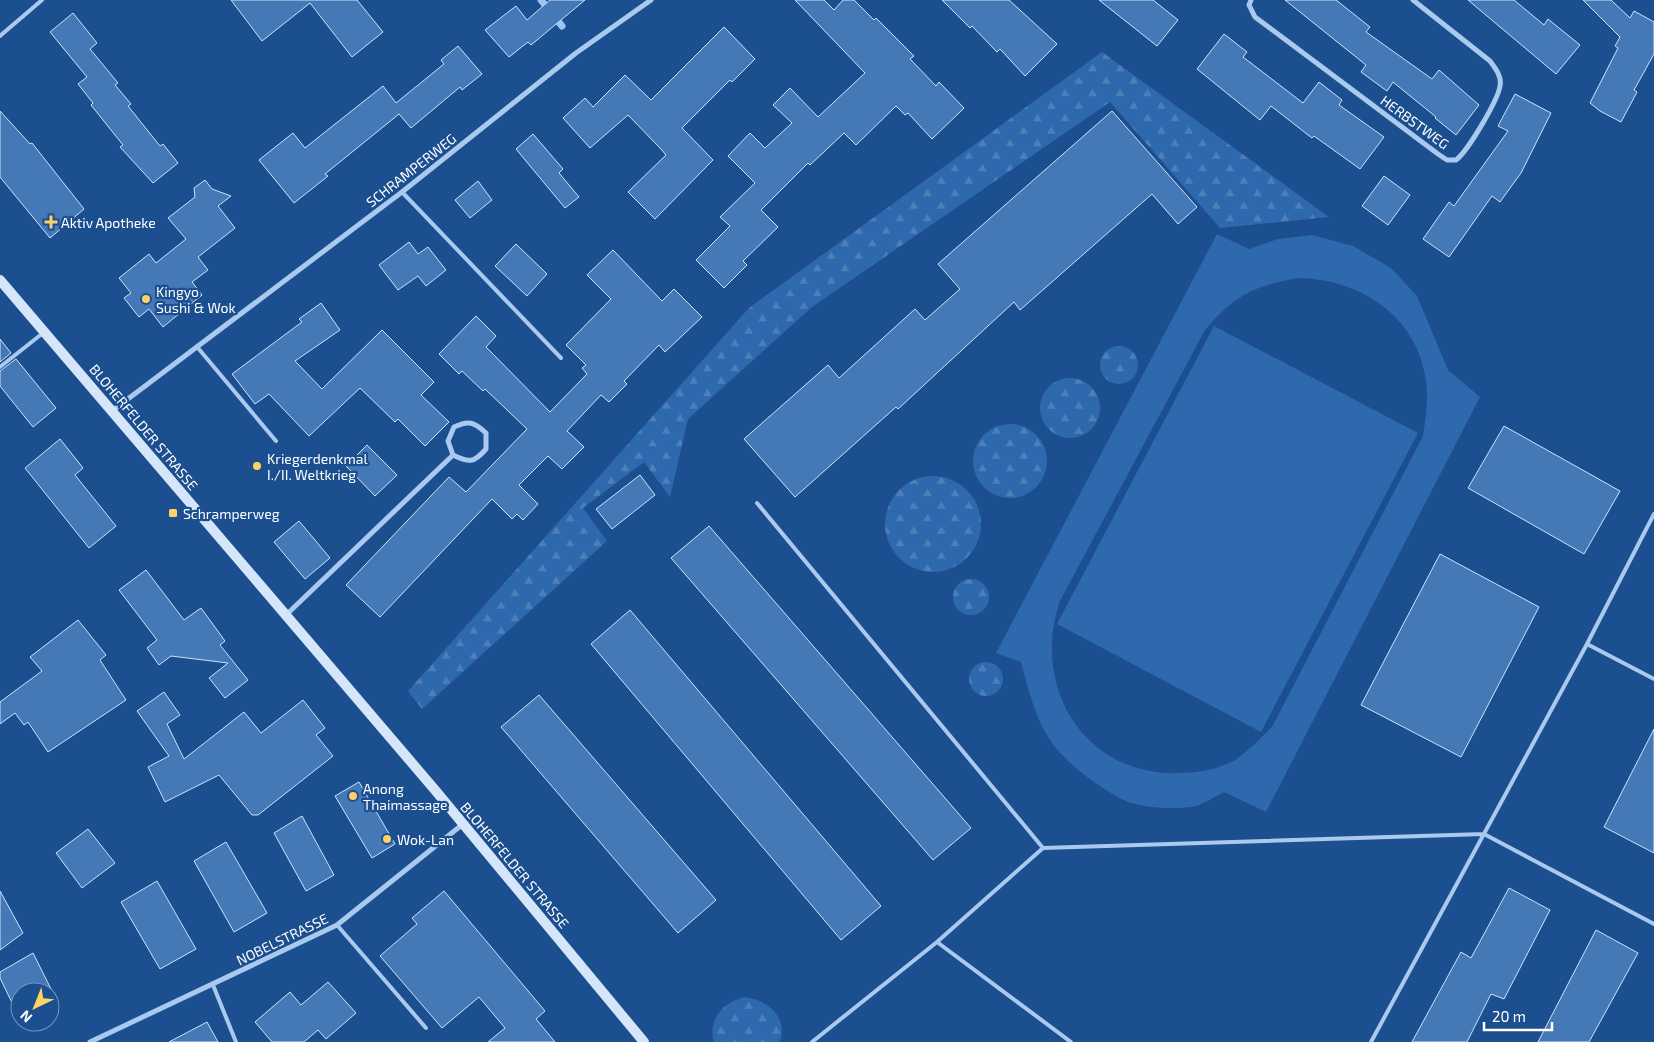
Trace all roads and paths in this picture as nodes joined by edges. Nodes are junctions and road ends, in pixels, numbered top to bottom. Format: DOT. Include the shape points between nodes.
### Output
graph roads {
  1 [pos="42,0"];
  2 [pos="651,0"];
  3 [pos="1250,0"];
  4 [pos="1413,0"];
  5 [pos="0,36"];
  6 [pos="402,192"];
  7 [pos="0,280"];
  8 [pos="45,332"];
  9 [pos="198,348"];
  10 [pos="561,358"];
  11 [pos="0,366"];
  12 [pos="112,410"];
  13 [pos="276,440"];
  14 [pos="453,455"];
  15 [pos="757,503"];
  16 [pos="1654,514"];
  17 [pos="285,616"];
  18 [pos="1587,644"];
  19 [pos="1654,679"];
  20 [pos="463,824"];
  21 [pos="1484,834"];
  22 [pos="1043,848"];
  23 [pos="1654,924"];
  24 [pos="337,925"];
  25 [pos="938,942"];
  26 [pos="213,985"];
  27 [pos="426,1028"];
  28 [pos="90,1042"];
  29 [pos="236,1042"];
  30 [pos="644,1042"];
  31 [pos="812,1042"];
  32 [pos="1071,1042"];
  33 [pos="1371,1042"];
  1 -- 5 [label="lane"];
  2 -- 6 [label="street, SCHRAMPERWEG" via="566,60"];
  3 -- 4 [label="street, HERBSTWEG" via="1255,17 1438,154 1447,160 1456,160 1469,145 1497,96 1501,84 1498,71 1490,61"];
  6 -- 9 [label="street, SCHRAMPERWEG"];
  6 -- 10 [label="lane"];
  7 -- 8 [label="street, BLOHERFELDER STRASSE"];
  8 -- 11 [label="lane"];
  8 -- 12 [label="street, BLOHERFELDER STRASSE"];
  9 -- 12 [label="street, SCHRAMPERWEG"];
  9 -- 13 [label="lane"];
  12 -- 17 [label="street, BLOHERFELDER STRASSE"];
  14 -- 14 [label="street" via="466,461 478,459 486,449 486,433 475,423 465,422 454,427 448,440"];
  14 -- 17 [label="street"];
  15 -- 22 [label="lane"];
  16 -- 18 [label="lane"];
  17 -- 20 [label="street, BLOHERFELDER STRASSE"];
  18 -- 19 [label="lane"];
  18 -- 21 [label="lane"];
  20 -- 24 [label="street, NOBELSTRASSE"];
  20 -- 30 [label="street, BLOHERFELDER STRASSE"];
  21 -- 22 [label="lane"];
  21 -- 23 [label="lane"];
  21 -- 33 [label="lane"];
  22 -- 25 [label="lane"];
  24 -- 26 [label="street, NOBELSTRASSE"];
  24 -- 27 [label="lane"];
  25 -- 31 [label="lane"];
  25 -- 32 [label="lane"];
  26 -- 28 [label="street, NOBELSTRASSE"];
  26 -- 29 [label="lane"];
}
